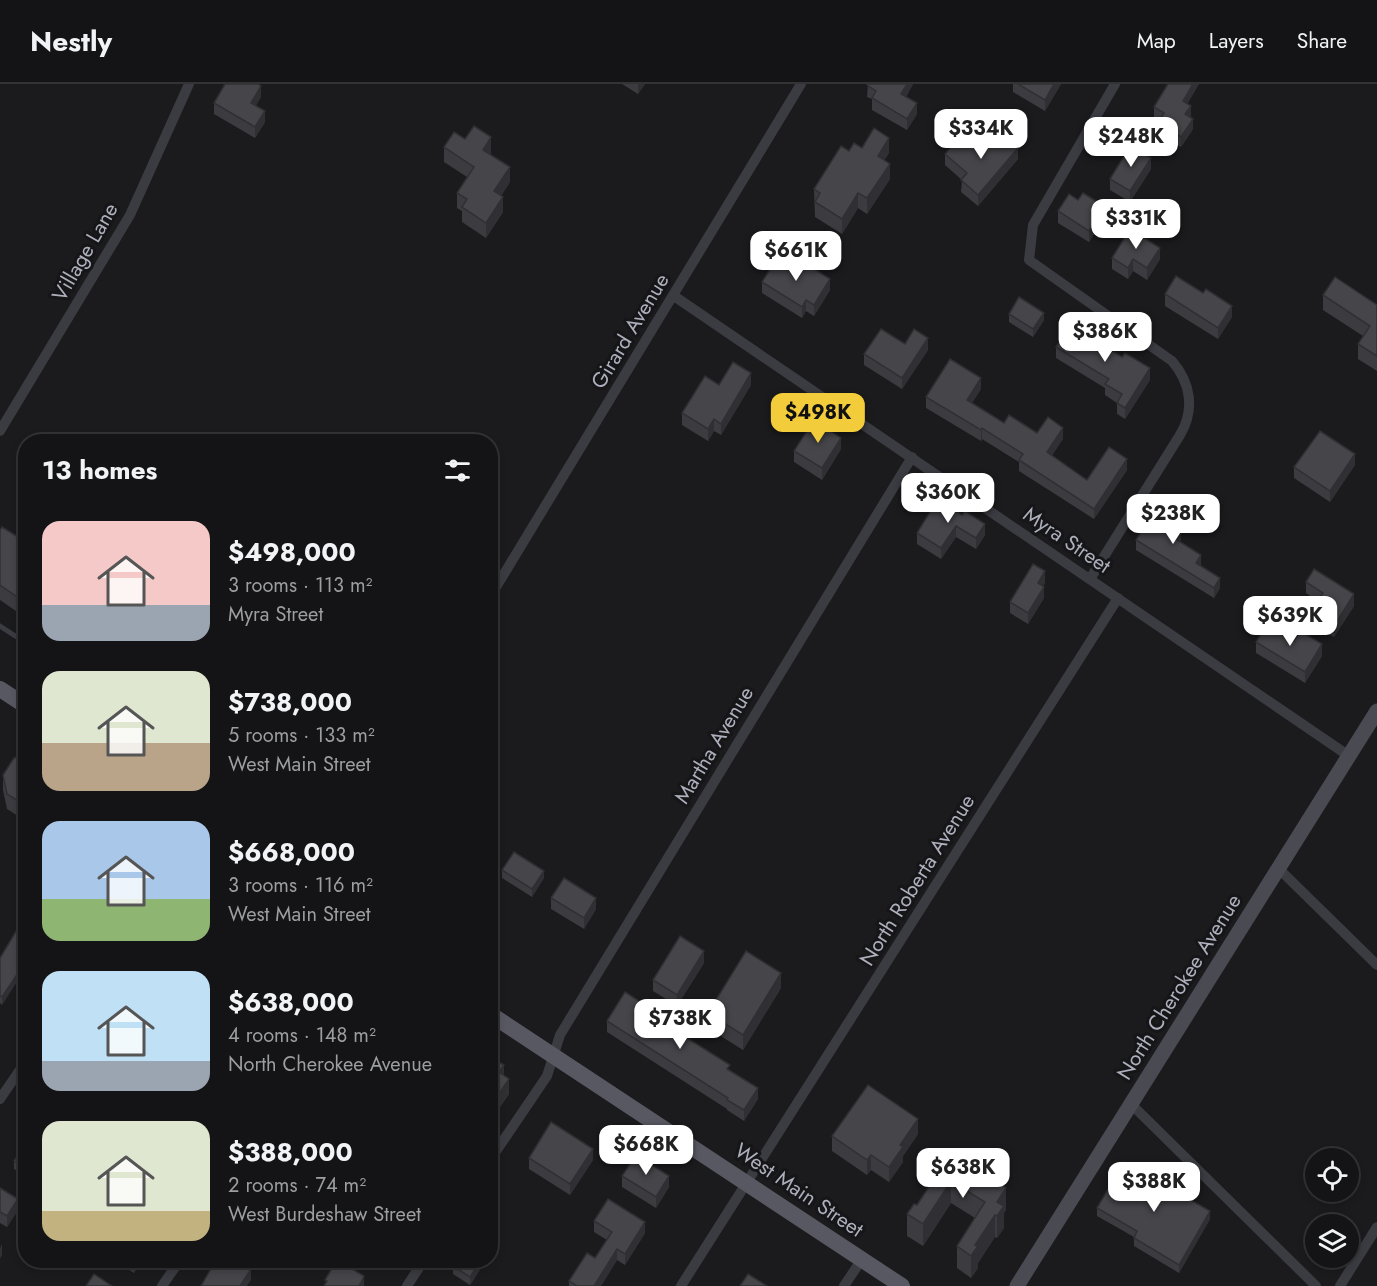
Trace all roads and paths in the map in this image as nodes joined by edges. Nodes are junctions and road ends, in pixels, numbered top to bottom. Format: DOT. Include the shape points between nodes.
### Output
graph roads {
  1 [pos="189,84"];
  2 [pos="801,84"];
  3 [pos="1115,84"];
  4 [pos="674,296"];
  5 [pos="0,431"];
  6 [pos="912,457"];
  7 [pos="1090,579"];
  8 [pos="498,584"];
  9 [pos="1118,598"];
  10 [pos="0,626"];
  11 [pos="18,638"];
  12 [pos="0,689"];
  13 [pos="18,700"];
  14 [pos="1377,711"];
  15 [pos="1349,756"];
  16 [pos="1278,868"];
  17 [pos="1377,965"];
  18 [pos="498,1019"];
  19 [pos="553,1055"];
  20 [pos="18,1073"];
  21 [pos="0,1099"];
  22 [pos="1131,1104"];
  23 [pos="498,1148"];
  24 [pos="748,1183"];
  25 [pos="1377,1227"];
  26 [pos="862,1259"];
  27 [pos="174,1268"];
  28 [pos="419,1268"];
  29 [pos="162,1286"];
  30 [pos="407,1286"];
  31 [pos="681,1286"];
  32 [pos="844,1286"];
  33 [pos="902,1286"];
  34 [pos="1017,1286"];
  35 [pos="1316,1286"];
  36 [pos="1340,1286"];
  1 -- 5 [label="street, Village Lane" via="130,215"];
  2 -- 4 [label="street, Girard Avenue"];
  3 -- 7 [label="street" via="1033,225 1029,260 1172,361 1186,383 1190,400 1180,435"];
  4 -- 6 [label="street, Myra Street"];
  4 -- 8 [label="street, Girard Avenue"];
  6 -- 7 [label="street, Myra Street"];
  6 -- 19 [label="street, Martha Avenue" via="560,1035"];
  7 -- 9 [label="street, Myra Street"];
  9 -- 15 [label="street, Myra Street"];
  9 -- 24 [label="street, North Roberta Avenue"];
  10 -- 11 [label="lane"];
  12 -- 13 [label="main road"];
  14 -- 15 [label="street, North Cherokee Avenue"];
  15 -- 16 [label="street, North Cherokee Avenue"];
  16 -- 17 [label="street"];
  16 -- 22 [label="street, North Cherokee Avenue"];
  18 -- 19 [label="main road, West Main Street"];
  19 -- 23 [label="street, Martha Avenue" via="547,1076"];
  19 -- 24 [label="main road, West Main Street"];
  20 -- 21 [label="street"];
  22 -- 34 [label="street, North Cherokee Avenue"];
  22 -- 35 [label="street"];
  24 -- 26 [label="main road, West Main Street"];
  24 -- 31 [label="street, North Roberta Avenue"];
  25 -- 36 [label="street"];
  26 -- 32 [label="street"];
  26 -- 33 [label="main road, West Main Street"];
  27 -- 29 [label="street"];
  28 -- 30 [label="street"];
}
